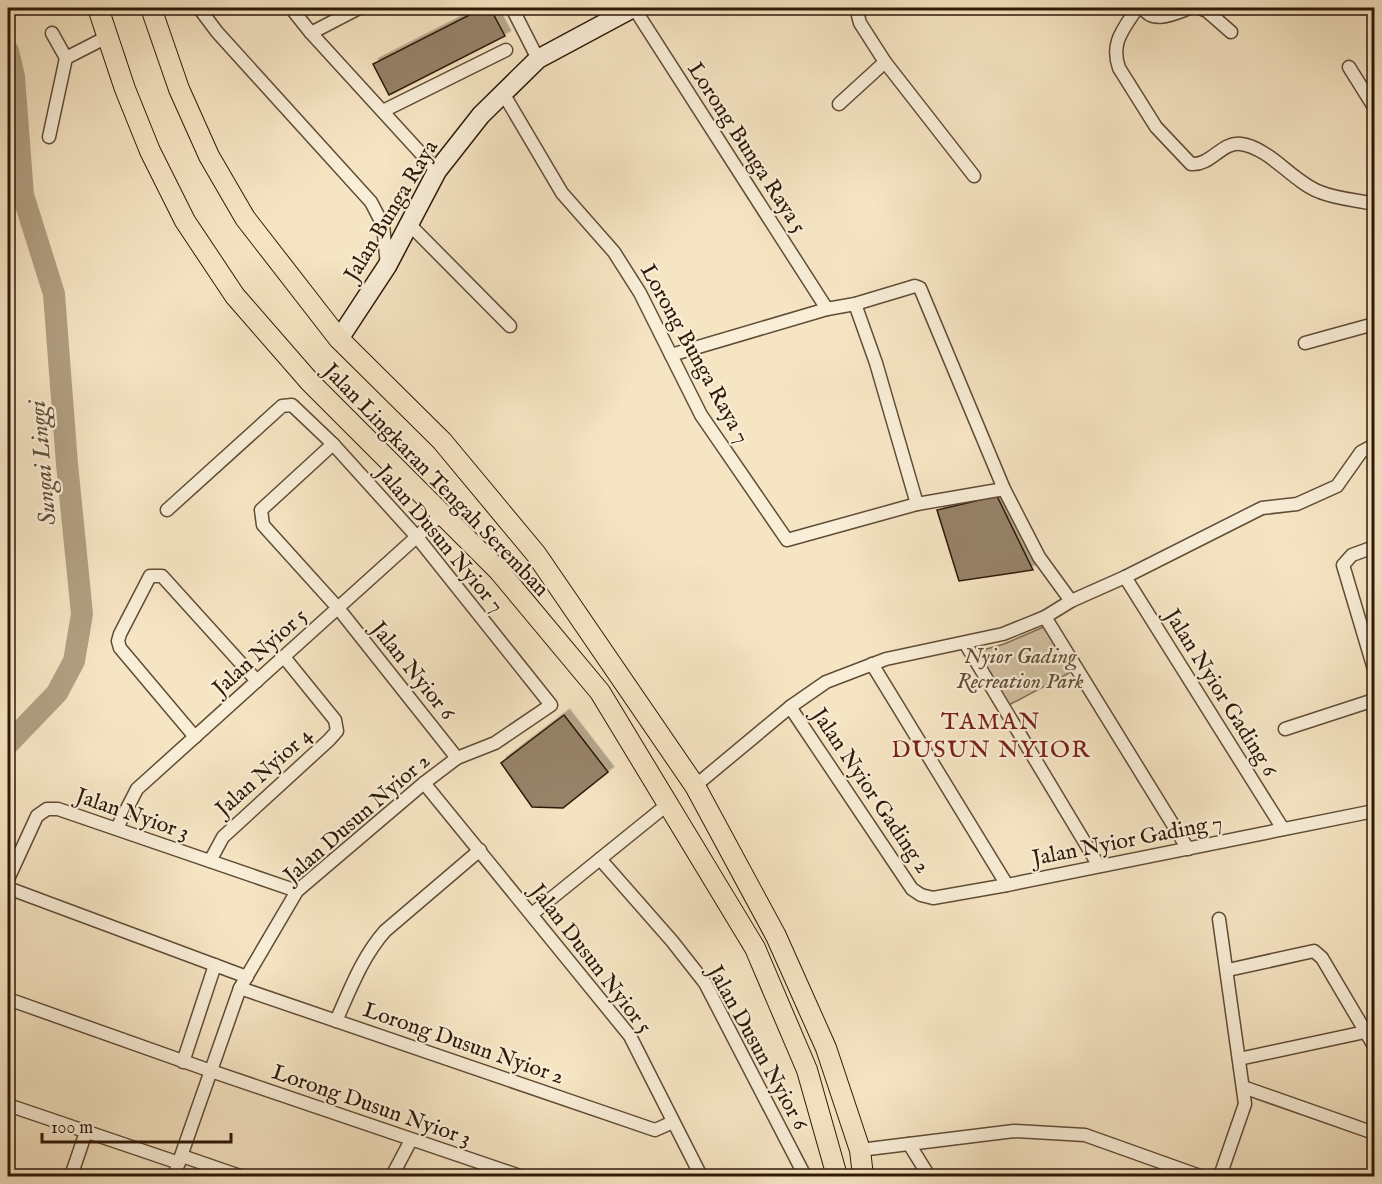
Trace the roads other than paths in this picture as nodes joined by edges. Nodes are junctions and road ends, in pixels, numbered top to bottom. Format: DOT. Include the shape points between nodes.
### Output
graph roads {
  1 [pos="98,8"];
  2 [pos="151,8"];
  3 [pos="199,8"];
  4 [pos="291,8"];
  5 [pos="359,8"];
  6 [pos="512,8"];
  7 [pos="633,8"];
  8 [pos="856,8"];
  9 [pos="1137,8"];
  10 [pos="1143,8"];
  11 [pos="1190,8"];
  12 [pos="1199,8"];
  13 [pos="1231,32"];
  14 [pos="52,33"];
  15 [pos="311,33"];
  16 [pos="107,37"];
  17 [pos="506,50"];
  18 [pos="66,58"];
  19 [pos="538,59"];
  20 [pos="885,62"];
  21 [pos="1349,67"];
  22 [pos="503,93"];
  23 [pos="838,104"];
  24 [pos="1374,107"];
  25 [pos="383,111"];
  26 [pos="49,137"];
  27 [pos="436,171"];
  28 [pos="974,176"];
  29 [pos="1374,204"];
  30 [pos="409,224"];
  31 [pos="387,266"];
  32 [pos="855,304"];
  33 [pos="827,309"];
  34 [pos="1374,324"];
  35 [pos="510,326"];
  36 [pos="339,339"];
  37 [pos="1305,343"];
  38 [pos="671,356"];
  39 [pos="333,444"];
  40 [pos="1374,445"];
  41 [pos="1004,489"];
  42 [pos="917,504"];
  43 [pos="167,510"];
  44 [pos="442,514"];
  45 [pos="417,537"];
  46 [pos="1374,547"];
  47 [pos="1125,577"];
  48 [pos="1071,601"];
  49 [pos="338,609"];
  50 [pos="1045,617"];
  51 [pos="965,643"];
  52 [pos="284,657"];
  53 [pos="872,664"];
  54 [pos="1374,669"];
  55 [pos="257,681"];
  56 [pos="1374,700"];
  57 [pos="551,705"];
  58 [pos="790,707"];
  59 [pos="1285,729"];
  60 [pos="195,737"];
  61 [pos="458,758"];
  62 [pos="424,783"];
  63 [pos="695,786"];
  64 [pos="668,804"];
  65 [pos="1374,811"];
  66 [pos="117,828"];
  67 [pos="1283,829"];
  68 [pos="1188,849"];
  69 [pos="480,850"];
  70 [pos="600,859"];
  71 [pos="210,861"];
  72 [pos="1100,866"];
  73 [pos="8,879"];
  74 [pos="1007,885"];
  75 [pos="8,888"];
  76 [pos="297,891"];
  77 [pos="921,895"];
  78 [pos="532,914"];
  79 [pos="1219,919"];
  80 [pos="215,965"];
  81 [pos="1227,970"];
  82 [pos="244,982"];
  83 [pos="8,999"];
  84 [pos="336,1021"];
  85 [pos="1365,1032"];
  86 [pos="1374,1046"];
  87 [pos="1239,1059"];
  88 [pos="183,1062"];
  89 [pos="211,1071"];
  90 [pos="1243,1087"];
  91 [pos="8,1105"];
  92 [pos="673,1122"];
  93 [pos="86,1132"];
  94 [pos="1374,1132"];
  95 [pos="411,1140"];
  96 [pos="909,1144"];
  97 [pos="860,1150"];
  98 [pos="180,1159"];
  99 [pos="1169,1171"];
  100 [pos="493,1172"];
  101 [pos="70,1176"];
  102 [pos="174,1176"];
  103 [pos="240,1176"];
  104 [pos="393,1176"];
  105 [pos="520,1176"];
  106 [pos="701,1176"];
  107 [pos="806,1176"];
  108 [pos="837,1176"];
  109 [pos="863,1176"];
  110 [pos="929,1176"];
  111 [pos="1200,1176"];
  112 [pos="1220,1176"];
  1 -- 16 [label="main road, Jalan Lingkaran Tengah Seremban"];
  2 -- 36 [label="main road, Jalan Lingkaran Tengah Seremban" via="179,89 209,156 245,218"];
  3 -- 31 [label="street" via="371,202 383,225"];
  4 -- 15 [label="street"];
  5 -- 15 [label="street"];
  6 -- 19 [label="street"];
  7 -- 19 [label="street, Jalan Bunga Raya"];
  7 -- 33 [label="street, Lorong Bunga Raya 5"];
  8 -- 20 [label="street" via="860,23"];
  9 -- 29 [label="street" via="1116,44 1115,57 1156,127 1191,164 1198,165 1228,146 1240,144 1260,151 1319,192"];
  10 -- 11 [label="street" via="1156,17"];
  12 -- 13 [label="street"];
  14 -- 18 [label="street"];
  15 -- 25 [label="street"];
  16 -- 18 [label="street"];
  16 -- 44 [label="main road, Jalan Lingkaran Tengah Seremban" via="150,151 185,221 235,296 310,382"];
  17 -- 25 [label="street"];
  18 -- 26 [label="street"];
  19 -- 22 [label="street, Jalan Bunga Raya"];
  20 -- 23 [label="street"];
  20 -- 28 [label="street"];
  21 -- 24 [label="street"];
  22 -- 27 [label="street, Jalan Bunga Raya"];
  22 -- 38 [label="street, Lorong Bunga Raya 7" via="562,193 614,252 640,293"];
  25 -- 27 [label="street"];
  27 -- 30 [label="street, Jalan Bunga Raya"];
  30 -- 31 [label="street, Jalan Bunga Raya"];
  30 -- 35 [label="street"];
  31 -- 36 [label="street, Jalan Bunga Raya"];
  32 -- 33 [label="street"];
  32 -- 41 [label="street" via="915,286 920,288"];
  32 -- 42 [label="street"];
  33 -- 38 [label="street"];
  34 -- 37 [label="street"];
  36 -- 63 [label="main road, Jalan Lingkaran Tengah Seremban" via="442,441 536,554"];
  38 -- 42 [label="street, Lorong Bunga Raya 7" via="701,415 787,540"];
  39 -- 43 [label="street, Jalan Dusun Nyior 7" via="292,405 282,406"];
  39 -- 45 [label="street, Jalan Dusun Nyior 7"];
  39 -- 49 [label="street, Jalan Nyior 6" via="261,510 263,525"];
  40 -- 47 [label="street" via="1361,452 1337,486 1297,504 1262,508"];
  41 -- 42 [label="street, Lorong Bunga Raya 7"];
  41 -- 48 [label="street" via="1039,557"];
  44 -- 45 [label="street, Jalan Nyior 5"];
  44 -- 64 [label="main road, Jalan Lingkaran Tengah Seremban" via="499,571 600,692"];
  45 -- 49 [label="street, Jalan Nyior 5"];
  45 -- 57 [label="street, Jalan Dusun Nyior 7"];
  46 -- 54 [label="street" via="1352,555 1343,565"];
  47 -- 48 [label="street"];
  47 -- 67 [label="street, Jalan Nyior Gading 6"];
  48 -- 50 [label="street"];
  49 -- 52 [label="street, Jalan Nyior 5"];
  49 -- 61 [label="street, Jalan Nyior 6"];
  50 -- 51 [label="street"];
  50 -- 68 [label="street"];
  51 -- 53 [label="street"];
  51 -- 72 [label="street"];
  52 -- 55 [label="street, Jalan Nyior 5"];
  52 -- 71 [label="street, Jalan Nyior 4" via="335,720 337,731 223,837"];
  53 -- 58 [label="street" via="826,682"];
  53 -- 74 [label="street"];
  55 -- 60 [label="street, Jalan Nyior 5"];
  55 -- 60 [label="street" via="162,576 147,580 120,634 120,648"];
  56 -- 59 [label="street"];
  57 -- 61 [label="street, Jalan Dusun Nyior 2" via="495,743"];
  58 -- 63 [label="street"];
  58 -- 77 [label="street, Jalan Nyior Gading 2" via="912,889"];
  60 -- 66 [label="street, Jalan Nyior 5" via="137,789"];
  61 -- 62 [label="street, Jalan Dusun Nyior 2"];
  62 -- 69 [label="street, Jalan Dusun Nyior 5"];
  62 -- 76 [label="street, Jalan Dusun Nyior 2"];
  63 -- 97 [label="main road, Jalan Lingkaran Tengah Seremban" via="780,946 826,1048"];
  64 -- 70 [label="street"];
  64 -- 108 [label="main road, Jalan Lingkaran Tengah Seremban" via="755,948 807,1070"];
  65 -- 67 [label="street, Jalan Nyior Gading 7"];
  66 -- 71 [label="street, Jalan Nyior 3"];
  66 -- 73 [label="street, Jalan Nyior 3" via="47,809 37,816"];
  67 -- 68 [label="street, Jalan Nyior Gading 7"];
  68 -- 72 [label="street, Jalan Nyior Gading 7"];
  69 -- 78 [label="street, Jalan Dusun Nyior 5"];
  69 -- 84 [label="street" via="374,943"];
  70 -- 78 [label="street"];
  70 -- 107 [label="street, Jalan Dusun Nyior 6" via="705,983"];
  71 -- 76 [label="street, Jalan Nyior 3"];
  72 -- 74 [label="street, Jalan Nyior Gading 7"];
  74 -- 77 [label="street, Jalan Nyior Gading 7" via="933,898"];
  75 -- 80 [label="street, Lorong Dusun Nyior 2"];
  76 -- 82 [label="street, Jalan Dusun Nyior 2"];
  78 -- 92 [label="street, Jalan Dusun Nyior 5" via="630,1036"];
  79 -- 81 [label="street"];
  80 -- 82 [label="street, Lorong Dusun Nyior 2"];
  80 -- 88 [label="street"];
  81 -- 85 [label="street" via="1314,951 1322,958"];
  81 -- 87 [label="street"];
  82 -- 84 [label="street, Lorong Dusun Nyior 2"];
  82 -- 89 [label="street, Jalan Dusun Nyior 2"];
  83 -- 88 [label="street, Lorong Dusun Nyior 3"];
  84 -- 92 [label="street, Lorong Dusun Nyior 2" via="655,1130"];
  85 -- 86 [label="street"];
  85 -- 87 [label="street"];
  87 -- 90 [label="street"];
  88 -- 89 [label="street, Lorong Dusun Nyior 3"];
  89 -- 95 [label="street, Lorong Dusun Nyior 3"];
  89 -- 98 [label="street, Jalan Dusun Nyior 2"];
  90 -- 94 [label="street"];
  90 -- 112 [label="street" via="1245,1104"];
  91 -- 93 [label="street"];
  92 -- 106 [label="street, Jalan Dusun Nyior 5"];
  93 -- 98 [label="street"];
  93 -- 101 [label="street"];
  95 -- 100 [label="street, Lorong Dusun Nyior 3"];
  95 -- 104 [label="street"];
  96 -- 97 [label="street"];
  96 -- 99 [label="street" via="1014,1131 1085,1135"];
  96 -- 110 [label="street"];
  97 -- 109 [label="main road, Jalan Lingkaran Tengah Seremban"];
  98 -- 102 [label="street, Jalan Dusun Nyior 2"];
  98 -- 103 [label="street"];
  99 -- 111 [label="street"];
  100 -- 105 [label="street, Lorong Dusun Nyior 3"];
}
